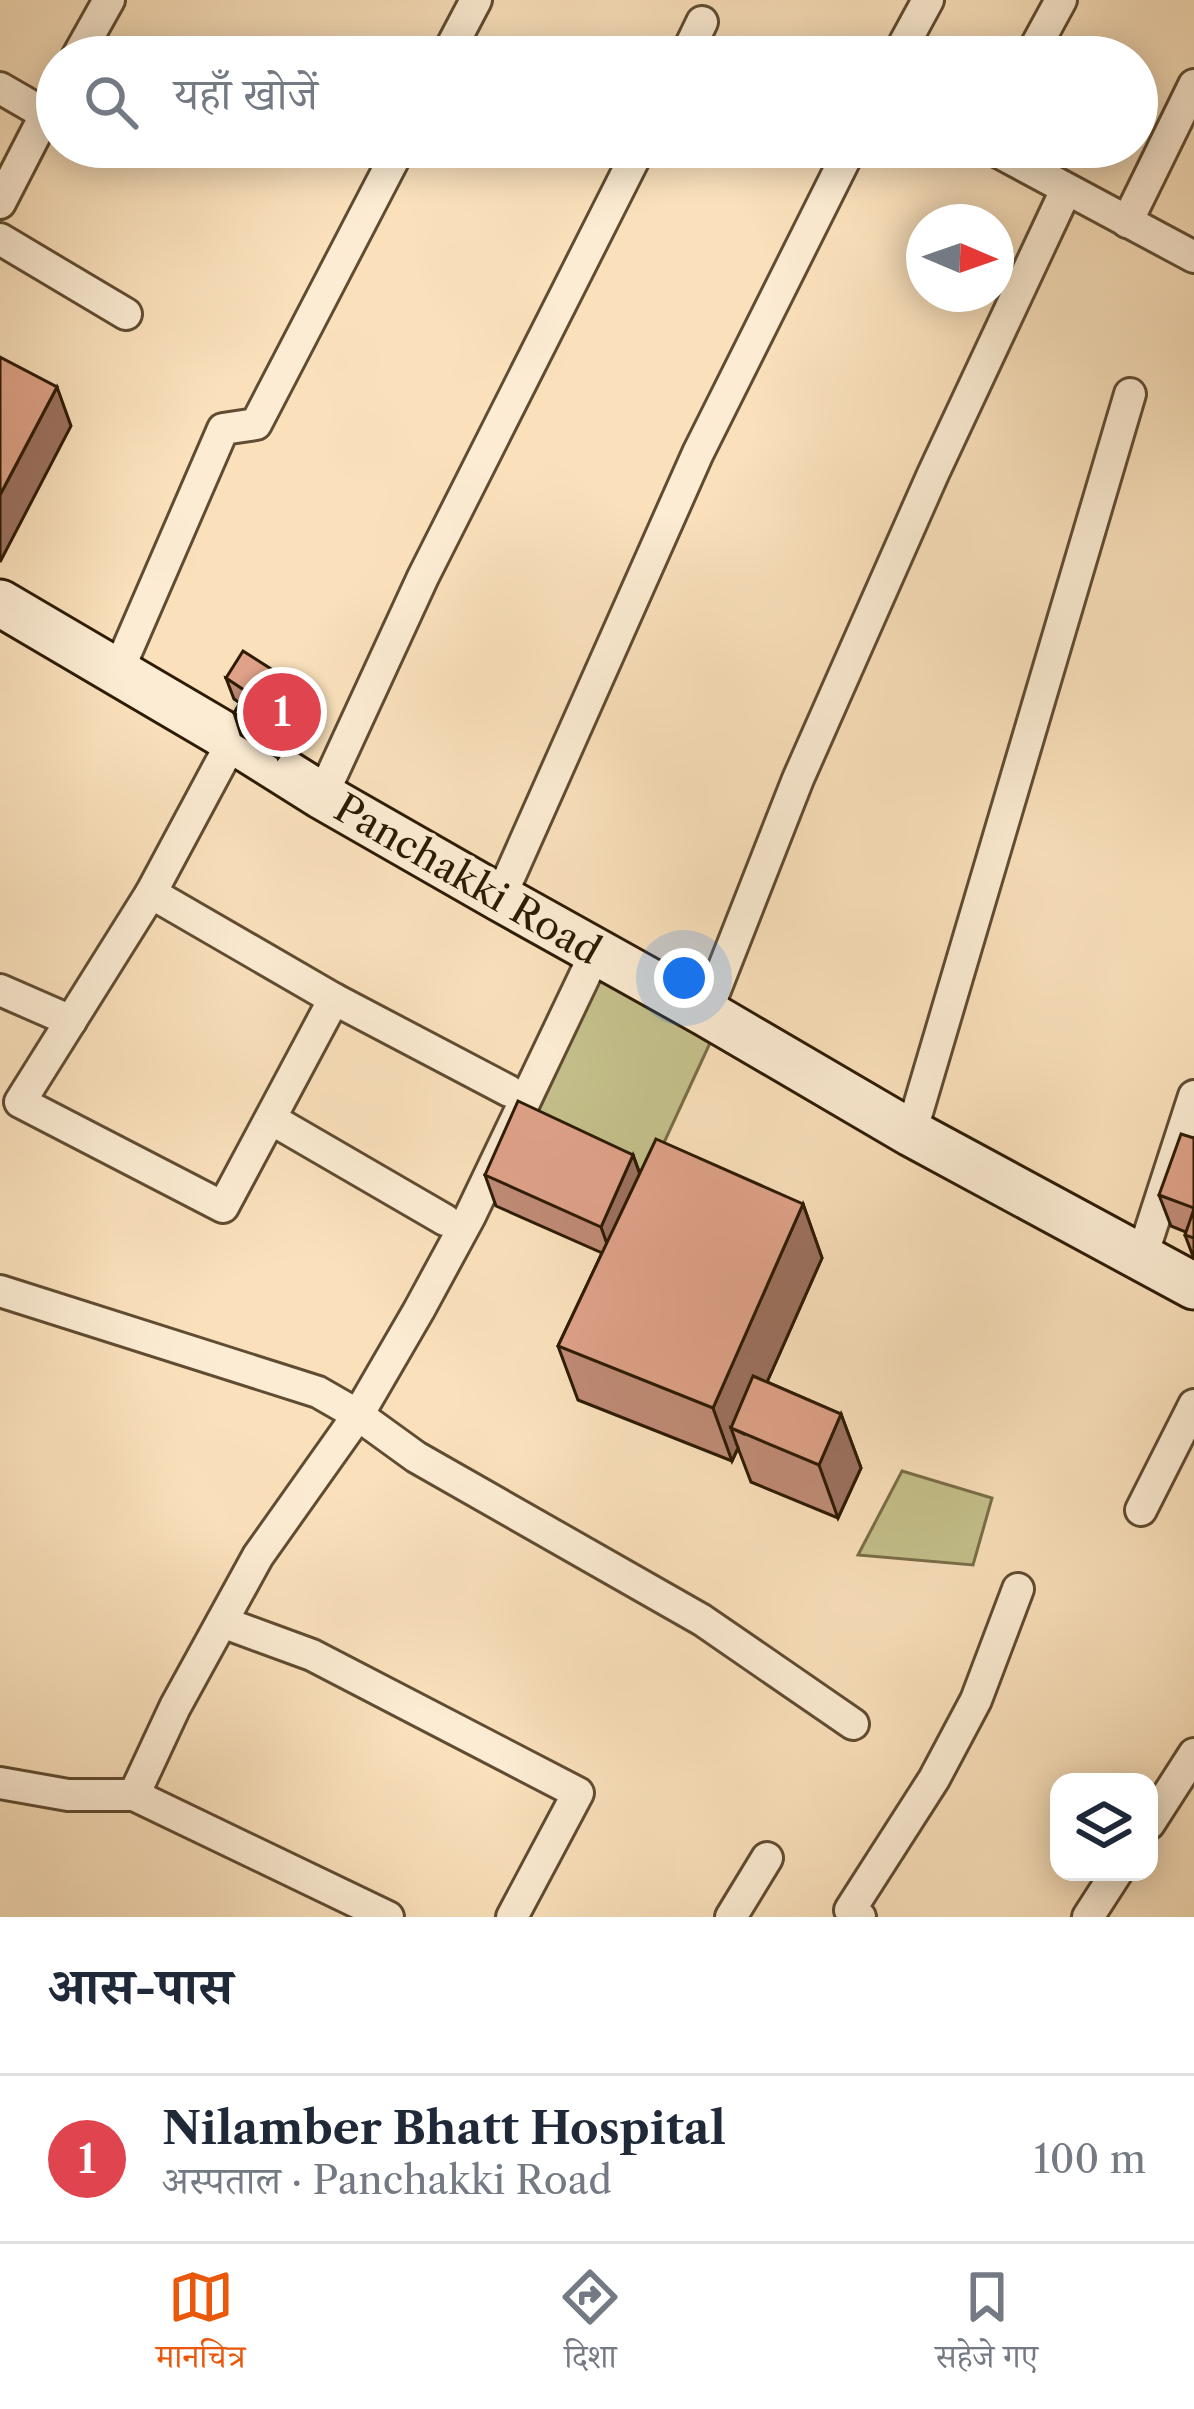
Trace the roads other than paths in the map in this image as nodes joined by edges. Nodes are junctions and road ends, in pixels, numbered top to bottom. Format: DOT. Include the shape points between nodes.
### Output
graph roads {
  1 [pos="110,0"];
  2 [pos="476,0"];
  3 [pos="928,0"];
  4 [pos="1061,0"];
  5 [pos="702,22"];
  6 [pos="89,36"];
  7 [pos="457,36"];
  8 [pos="695,36"];
  9 [pos="908,36"];
  10 [pos="1041,36"];
  11 [pos="1194,85"];
  12 [pos="0,88"];
  13 [pos="36,99"];
  14 [pos="36,132"];
  15 [pos="1158,159"];
  16 [pos="389,168"];
  17 [pos="629,168"];
  18 [pos="840,168"];
  19 [pos="1027,168"];
  20 [pos="1153,168"];
  21 [pos="1066,190"];
  22 [pos="0,203"];
  23 [pos="1127,222"];
  24 [pos="0,239"];
  25 [pos="1194,257"];
  26 [pos="126,314"];
  27 [pos="1130,394"];
  28 [pos="5,616"];
  29 [pos="118,671"];
  30 [pos="233,740"];
  31 [pos="322,796"];
  32 [pos="151,893"];
  33 [pos="500,898"];
  34 [pos="596,952"];
  35 [pos="0,990"];
  36 [pos="334,999"];
  37 [pos="706,1013"];
  38 [pos="71,1021"];
  39 [pos="509,1091"];
  40 [pos="1194,1096"];
  41 [pos="272,1119"];
  42 [pos="911,1133"];
  43 [pos="445,1220"];
  44 [pos="1142,1256"];
  45 [pos="1194,1286"];
  46 [pos="0,1291"];
  47 [pos="1194,1405"];
  48 [pos="358,1415"];
  49 [pos="1141,1510"];
  50 [pos="1018,1588"];
  51 [pos="222,1622"];
  52 [pos="853,1724"];
  53 [pos="1194,1754"];
  54 [pos="0,1783"];
  55 [pos="134,1795"];
  56 [pos="1158,1810"];
  57 [pos="767,1858"];
  58 [pos="1111,1881"];
  59 [pos="388,1917"];
  60 [pos="512,1917"];
  61 [pos="731,1917"];
  62 [pos="860,1917"];
  63 [pos="1088,1917"];
  1 -- 6 [label="street"];
  2 -- 7 [label="street"];
  3 -- 9 [label="street"];
  4 -- 10 [label="street"];
  5 -- 8 [label="street"];
  11 -- 15 [label="street"];
  12 -- 13 [label="street"];
  14 -- 22 [label="street"];
  16 -- 29 [label="street" via="256,424 223,429"];
  17 -- 31 [label="street"];
  18 -- 33 [label="street" via="698,453"];
  19 -- 21 [label="street"];
  20 -- 23 [label="street"];
  21 -- 23 [label="street"];
  21 -- 37 [label="street" via="798,779"];
  23 -- 25 [label="street"];
  24 -- 26 [label="street"];
  27 -- 42 [label="street"];
  28 -- 29 [label="main road, Panchakki Road"];
  29 -- 30 [label="main road, Panchakki Road"];
  30 -- 31 [label="main road, Panchakki Road"];
  30 -- 32 [label="street"];
  31 -- 33 [label="main road, Panchakki Road"];
  32 -- 36 [label="street"];
  32 -- 38 [label="street"];
  33 -- 34 [label="main road, Panchakki Road"];
  34 -- 37 [label="main road, Panchakki Road"];
  34 -- 48 [label="street" via="463,1230"];
  35 -- 38 [label="street"];
  36 -- 39 [label="street"];
  36 -- 41 [label="street"];
  37 -- 42 [label="main road, Panchakki Road"];
  38 -- 41 [label="street" via="20,1102 223,1207"];
  40 -- 44 [label="street"];
  41 -- 43 [label="street"];
  42 -- 44 [label="main road, Panchakki Road"];
  44 -- 45 [label="main road, Panchakki Road"];
  46 -- 48 [label="street" via="318,1392"];
  47 -- 49 [label="street"];
  48 -- 51 [label="street"];
  48 -- 52 [label="street" via="416,1457 702,1620"];
  50 -- 62 [label="street" via="976,1700 850,1910"];
  51 -- 55 [label="street"];
  51 -- 60 [label="street" via="312,1655 578,1792"];
  53 -- 56 [label="street"];
  54 -- 55 [label="street"];
  55 -- 59 [label="street"];
  57 -- 61 [label="street"];
  58 -- 63 [label="street"];
}
